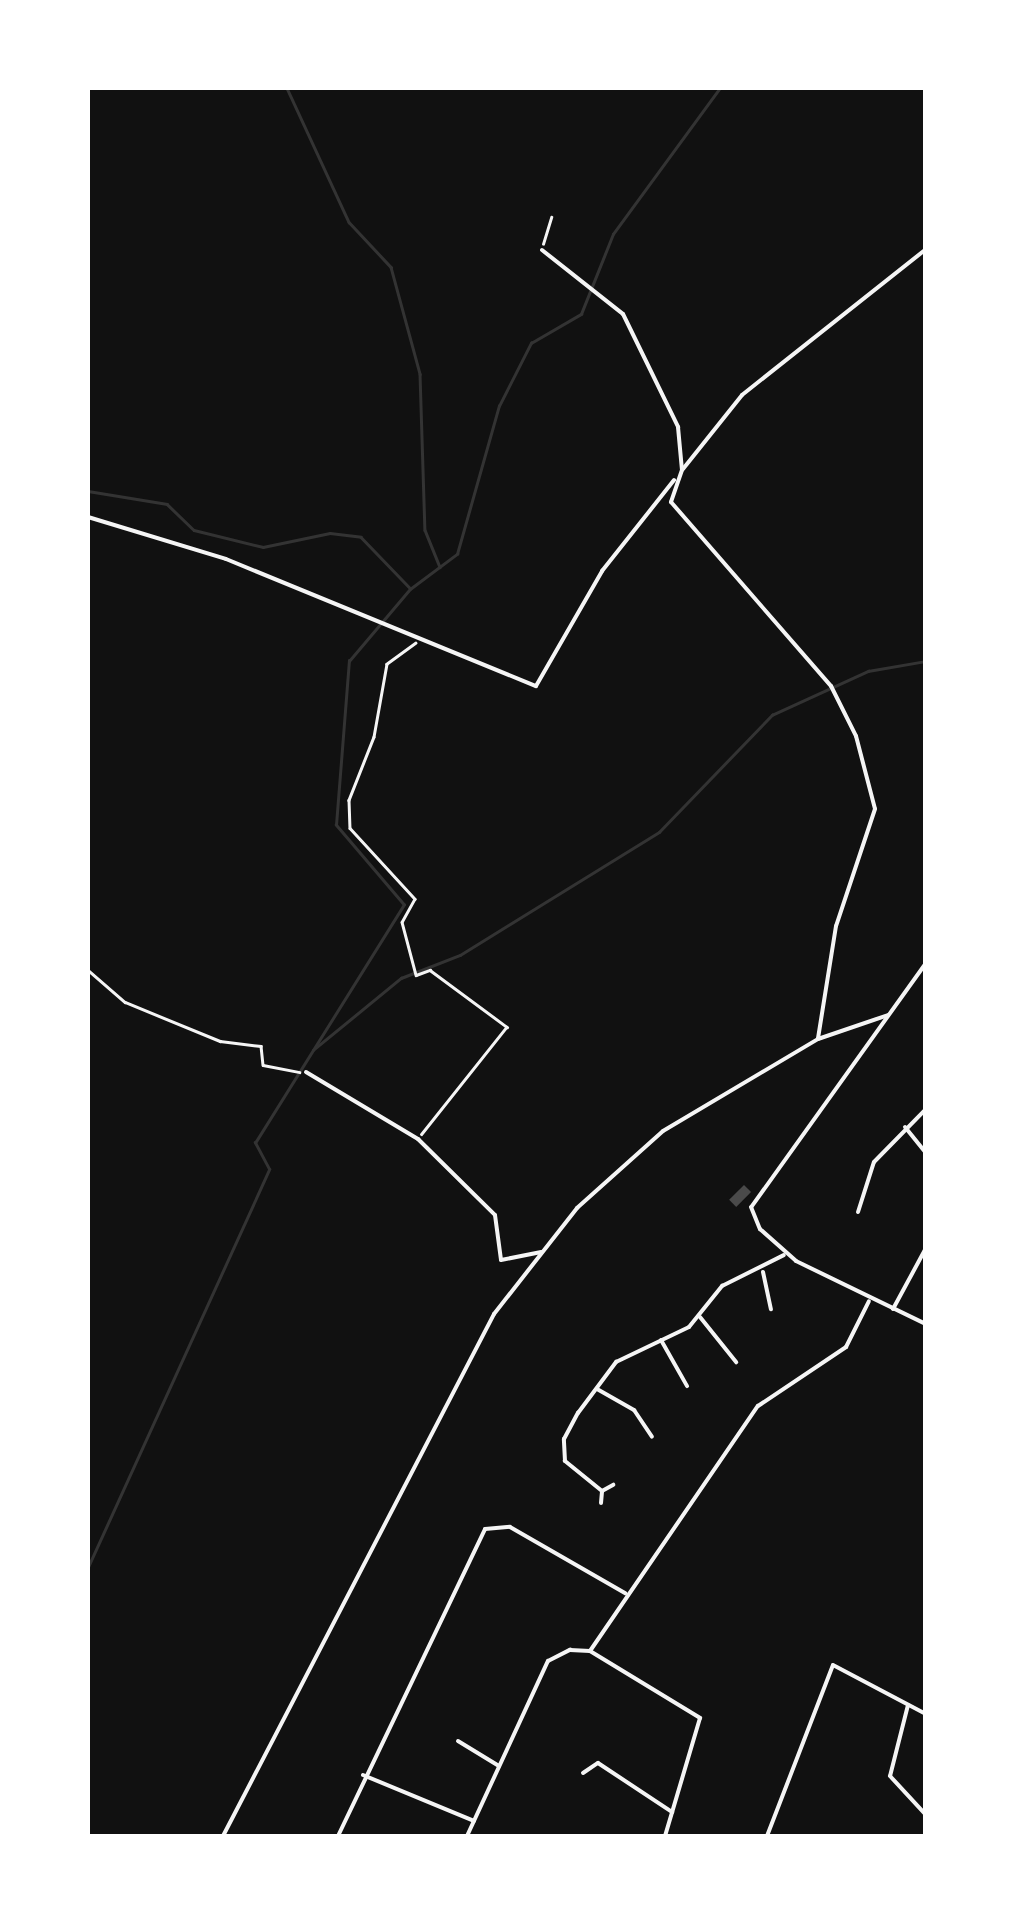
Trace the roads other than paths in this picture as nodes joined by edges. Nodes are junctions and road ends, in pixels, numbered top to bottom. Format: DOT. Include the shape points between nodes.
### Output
graph roads {
  1 [pos="926,249"];
  2 [pos="542,250"];
  3 [pos="682,470"];
  4 [pos="677,476"];
  5 [pos="661,498"];
  6 [pos="671,502"];
  7 [pos="88,517"];
  8 [pos="926,963"];
  9 [pos="888,1015"];
  10 [pos="818,1039"];
  11 [pos="306,1072"];
  12 [pos="926,1109"];
  13 [pos="905,1127"];
  14 [pos="926,1153"];
  15 [pos="858,1212"];
  16 [pos="926,1248"];
  17 [pos="545,1250"];
  18 [pos="785,1253"];
  19 [pos="763,1272"];
  20 [pos="870,1299"];
  21 [pos="893,1309"];
  22 [pos="771,1310"];
  23 [pos="700,1316"];
  24 [pos="926,1324"];
  25 [pos="661,1340"];
  26 [pos="736,1362"];
  27 [pos="687,1386"];
  28 [pos="596,1389"];
  29 [pos="652,1438"];
  30 [pos="613,1486"];
  31 [pos="602,1491"];
  32 [pos="601,1504"];
  33 [pos="625,1593"];
  34 [pos="590,1651"];
  35 [pos="908,1705"];
  36 [pos="926,1714"];
  37 [pos="458,1742"];
  38 [pos="499,1766"];
  39 [pos="582,1773"];
  40 [pos="363,1774"];
  41 [pos="672,1812"];
  42 [pos="926,1815"];
  43 [pos="474,1821"];
  44 [pos="223,1836"];
  45 [pos="338,1836"];
  46 [pos="468,1836"];
  47 [pos="665,1836"];
  48 [pos="767,1836"];
  1 -- 3 [label="street" via="742,395"];
  2 -- 3 [label="street" via="623,314 678,427"];
  3 -- 4 [label="street"];
  4 -- 5 [label="street"];
  4 -- 6 [label="street"];
  5 -- 6 [label="street"];
  5 -- 7 [label="street" via="602,571 544,682 523,685 226,558"];
  6 -- 10 [label="street" via="831,686 861,754 875,809 836,926"];
  8 -- 9 [label="street"];
  9 -- 10 [label="street"];
  9 -- 18 [label="street" via="751,1207"];
  10 -- 17 [label="street" via="664,1131"];
  11 -- 17 [label="street" via="418,1139 495,1215 502,1260"];
  12 -- 13 [label="street"];
  13 -- 14 [label="street"];
  13 -- 15 [label="street" via="874,1162"];
  16 -- 21 [label="street"];
  17 -- 44 [label="street" via="478,1344"];
  18 -- 19 [label="street"];
  18 -- 20 [label="street"];
  19 -- 22 [label="street"];
  19 -- 23 [label="street" via="722,1286"];
  20 -- 21 [label="street"];
  20 -- 33 [label="street" via="846,1347 758,1406"];
  21 -- 24 [label="street"];
  23 -- 25 [label="street"];
  23 -- 26 [label="street"];
  25 -- 27 [label="street"];
  25 -- 28 [label="street" via="616,1362"];
  28 -- 29 [label="street" via="634,1410"];
  28 -- 31 [label="street" via="564,1439 565,1461"];
  30 -- 31 [label="street"];
  31 -- 32 [label="street"];
  33 -- 34 [label="street"];
  33 -- 40 [label="street" via="510,1527 485,1528"];
  34 -- 38 [label="street" via="548,1661"];
  34 -- 41 [label="street" via="700,1718"];
  35 -- 36 [label="street"];
  35 -- 42 [label="street" via="890,1776"];
  35 -- 48 [label="street" via="834,1665"];
  37 -- 38 [label="street"];
  38 -- 43 [label="street"];
  39 -- 41 [label="street" via="598,1764"];
  40 -- 43 [label="street"];
  40 -- 45 [label="street"];
  41 -- 47 [label="street"];
  43 -- 46 [label="street"];
}
